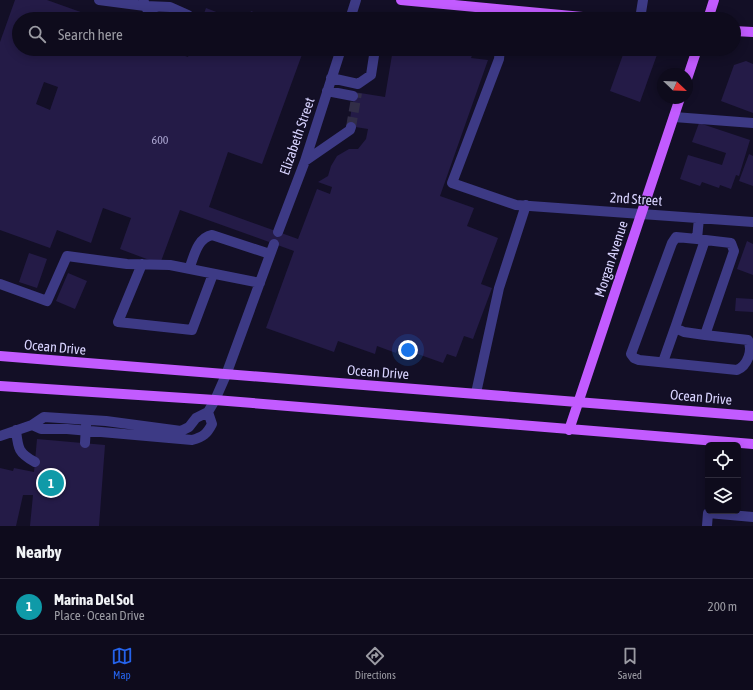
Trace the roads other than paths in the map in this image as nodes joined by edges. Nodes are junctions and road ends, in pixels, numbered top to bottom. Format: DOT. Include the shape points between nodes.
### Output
graph roads {
  1 [pos="99,0"];
  2 [pos="356,0"];
  3 [pos="401,0"];
  4 [pos="643,0"];
  5 [pos="714,0"];
  6 [pos="144,3"];
  7 [pos="149,12"];
  8 [pos="181,12"];
  9 [pos="352,12"];
  10 [pos="488,12"];
  11 [pos="641,12"];
  12 [pos="710,12"];
  13 [pos="741,30"];
  14 [pos="753,31"];
  15 [pos="339,56"];
  16 [pos="374,56"];
  17 [pos="499,56"];
  18 [pos="695,56"];
  19 [pos="691,68"];
  20 [pos="331,78"];
  21 [pos="327,91"];
  22 [pos="356,91"];
  23 [pos="678,104"];
  24 [pos="674,117"];
  25 [pos="753,123"];
  26 [pos="351,127"];
  27 [pos="305,161"];
  28 [pos="521,205"];
  29 [pos="641,213"];
  30 [pos="698,218"];
  31 [pos="753,222"];
  32 [pos="278,232"];
  33 [pos="701,240"];
  34 [pos="274,244"];
  35 [pos="270,254"];
  36 [pos="142,264"];
  37 [pos="189,269"];
  38 [pos="213,274"];
  39 [pos="260,283"];
  40 [pos="0,284"];
  41 [pos="675,328"];
  42 [pos="705,335"];
  43 [pos="0,356"];
  44 [pos="663,362"];
  45 [pos="226,375"];
  46 [pos="0,386"];
  47 [pos="476,393"];
  48 [pos="215,400"];
  49 [pos="578,401"];
  50 [pos="208,412"];
  51 [pos="753,416"];
  52 [pos="87,419"];
  53 [pos="32,425"];
  54 [pos="189,427"];
  55 [pos="16,430"];
  56 [pos="569,430"];
  57 [pos="86,431"];
  58 [pos="0,436"];
  59 [pos="200,438"];
  60 [pos="85,443"];
  61 [pos="753,444"];
  62 [pos="35,462"];
  63 [pos="753,517"];
  64 [pos="707,526"];
  1 -- 6 [label="street"];
  2 -- 9 [label="street"];
  3 -- 10 [label="main road"];
  4 -- 11 [label="street"];
  5 -- 12 [label="main road"];
  6 -- 7 [label="street"];
  6 -- 8 [label="street" via="170,7"];
  13 -- 14 [label="main road"];
  15 -- 20 [label="street, Elizabeth Street"];
  16 -- 22 [label="street" via="371,75"];
  17 -- 28 [label="street, 2nd Street" via="452,183"];
  18 -- 19 [label="main road"];
  20 -- 21 [label="street, Elizabeth Street"];
  20 -- 22 [label="street"];
  21 -- 22 [label="street"];
  21 -- 27 [label="street, Elizabeth Street"];
  23 -- 24 [label="main road, Morgan Avenue"];
  24 -- 25 [label="street"];
  24 -- 29 [label="main road, Morgan Avenue"];
  26 -- 27 [label="street"];
  27 -- 32 [label="street, Elizabeth Street"];
  28 -- 29 [label="street, 2nd Street"];
  28 -- 47 [label="street" via="499,288"];
  29 -- 30 [label="street, 2nd Street"];
  29 -- 49 [label="main road, Morgan Avenue"];
  30 -- 31 [label="street, 2nd Street"];
  30 -- 33 [label="street"];
  33 -- 41 [label="street"];
  33 -- 42 [label="street" via="731,243 734,251"];
  33 -- 44 [label="street" via="676,238 672,243 631,354 639,360"];
  34 -- 35 [label="street"];
  35 -- 37 [label="street" via="212,235 206,237 198,247"];
  35 -- 39 [label="street"];
  36 -- 37 [label="street"];
  36 -- 38 [label="street" via="118,322 192,330"];
  36 -- 40 [label="street" via="67,256 47,301"];
  37 -- 38 [label="street"];
  38 -- 39 [label="street"];
  39 -- 45 [label="street"];
  41 -- 42 [label="street"];
  41 -- 44 [label="street"];
  42 -- 44 [label="street" via="748,340 752,351 748,361 737,370"];
  43 -- 45 [label="main road, Ocean Drive"];
  45 -- 47 [label="main road, Ocean Drive"];
  45 -- 48 [label="street"];
  46 -- 48 [label="main road"];
  47 -- 49 [label="main road, Ocean Drive"];
  48 -- 50 [label="street"];
  48 -- 56 [label="main road"];
  49 -- 51 [label="main road, Ocean Drive"];
  49 -- 56 [label="main road, Morgan Avenue"];
  50 -- 54 [label="street" via="196,418"];
  50 -- 59 [label="street" via="212,424 208,433"];
  52 -- 53 [label="street" via="44,417"];
  52 -- 54 [label="street" via="181,431"];
  52 -- 57 [label="street"];
  53 -- 55 [label="street"];
  53 -- 57 [label="street" via="41,429"];
  54 -- 59 [label="street"];
  55 -- 58 [label="street"];
  55 -- 62 [label="street" via="18,449"];
  56 -- 61 [label="main road"];
  57 -- 59 [label="street" via="178,440"];
  57 -- 60 [label="street"];
  63 -- 64 [label="street" via="708,513"];
}
